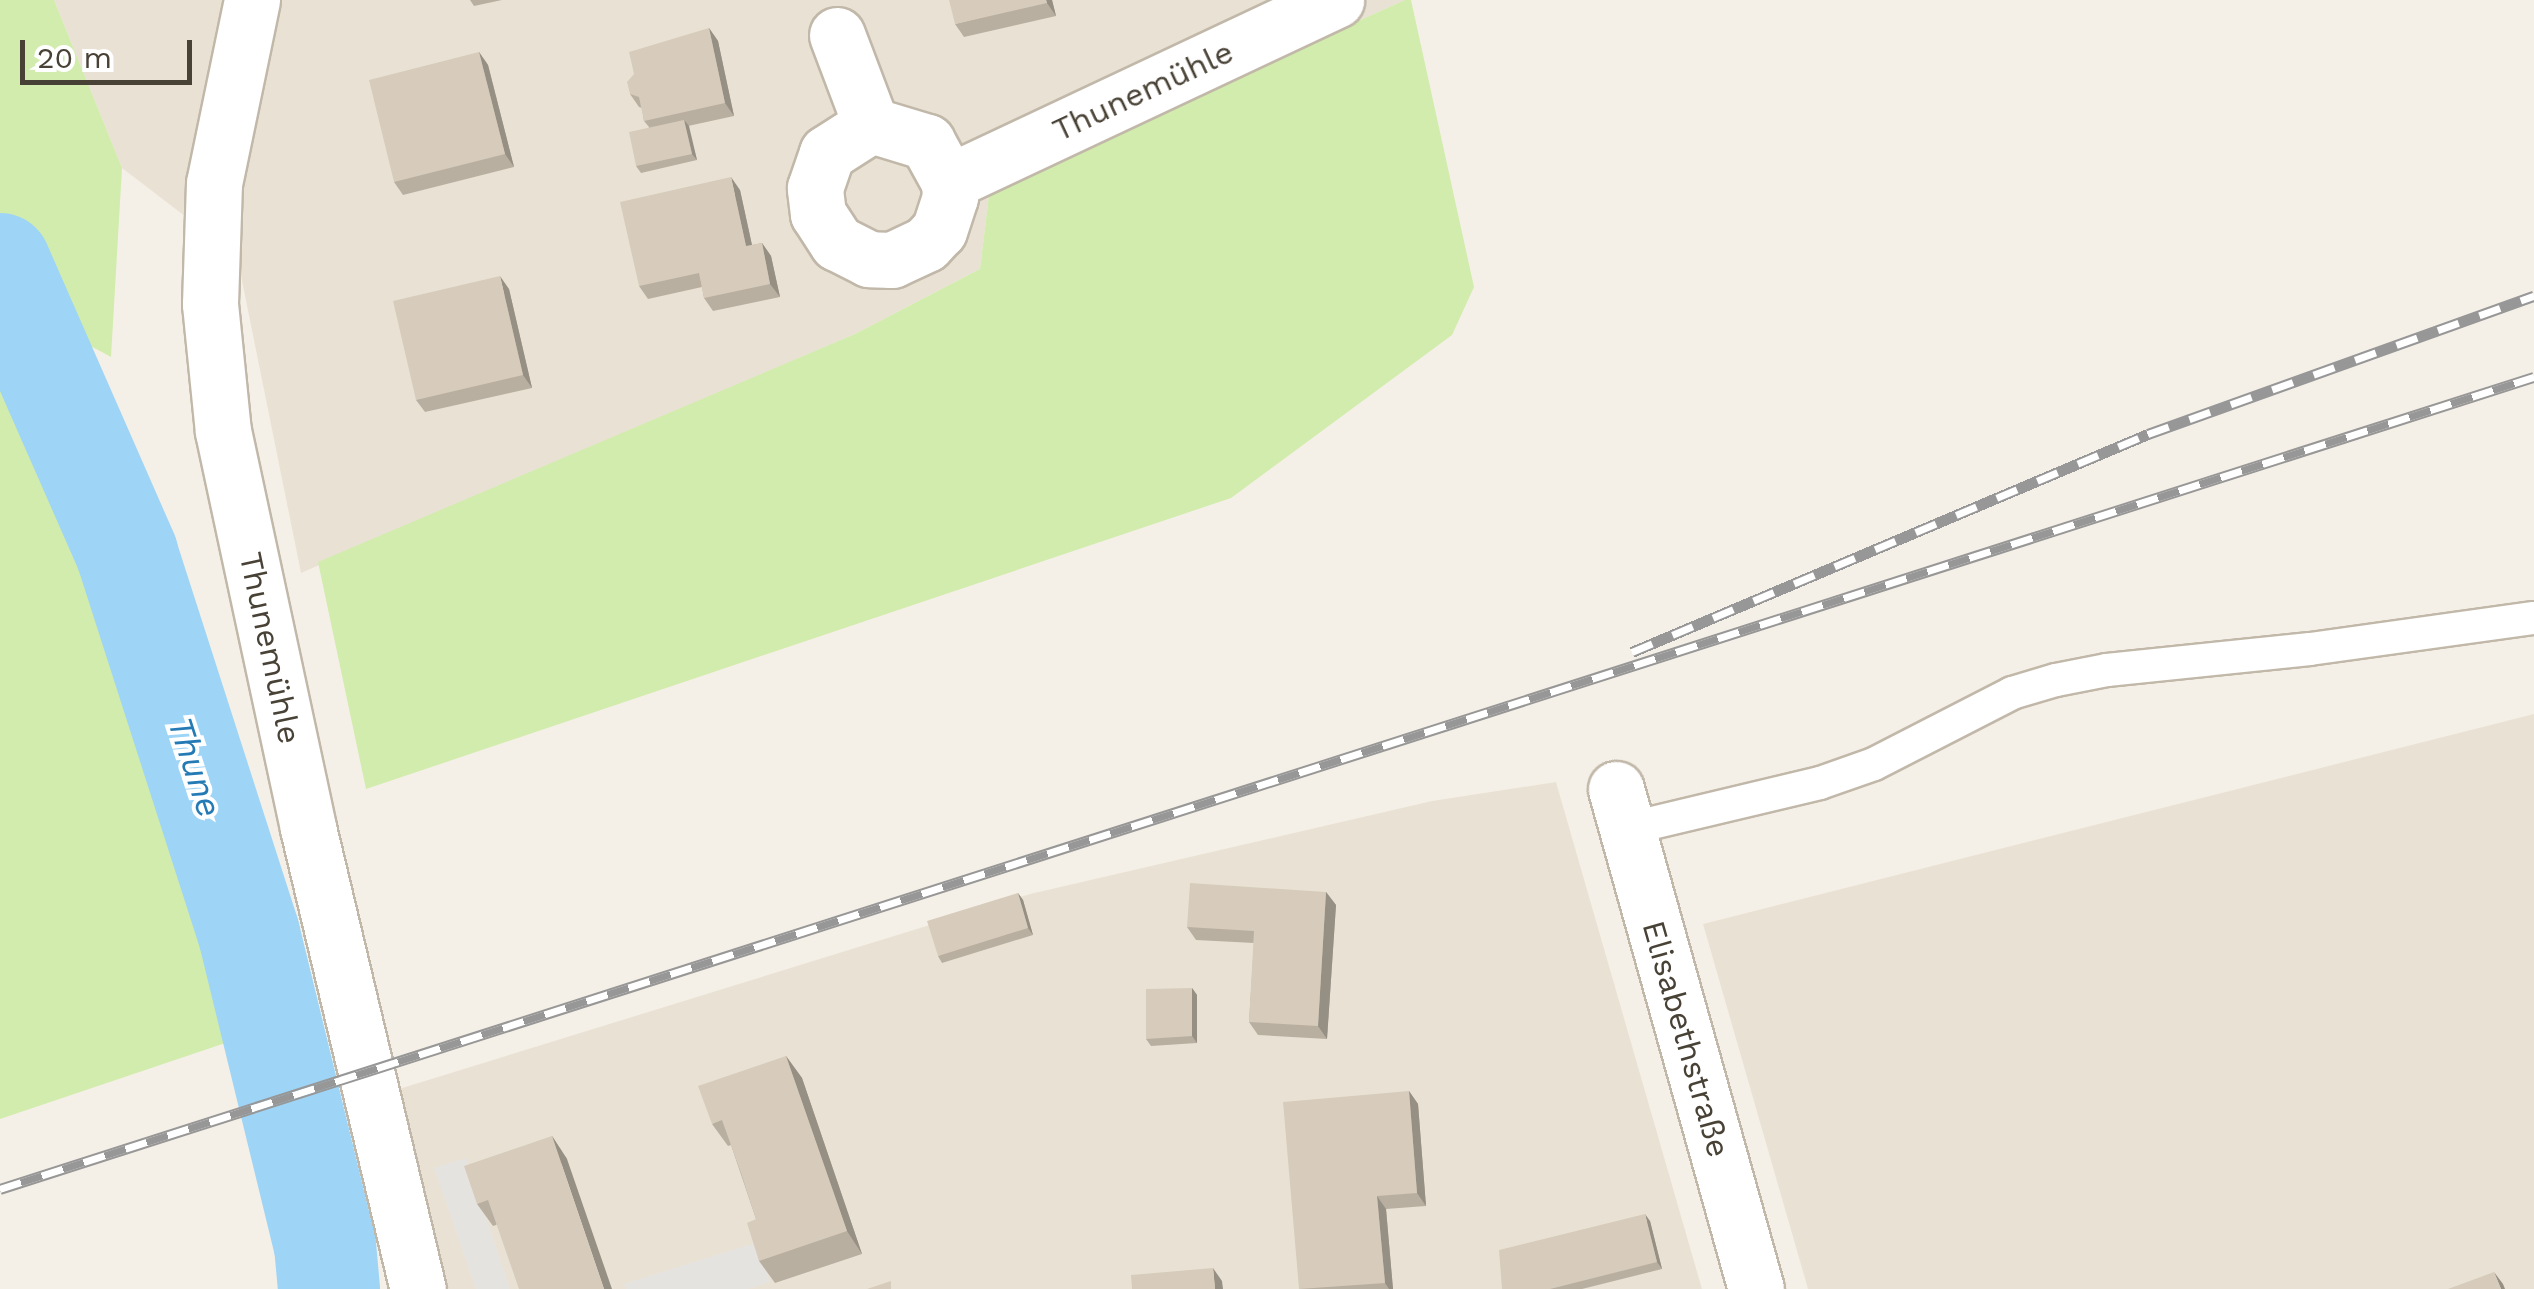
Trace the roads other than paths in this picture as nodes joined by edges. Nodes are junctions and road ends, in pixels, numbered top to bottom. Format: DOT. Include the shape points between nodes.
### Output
graph roads {
  1 [pos="252,0"];
  2 [pos="1336,0"];
  3 [pos="837,36"];
  4 [pos="871,126"];
  5 [pos="949,182"];
  6 [pos="2534,618"];
  7 [pos="1621,809"];
  8 [pos="418,1289"];
  9 [pos="1756,1289"];
  1 -- 8 [label="street, Thunemühle" via="214,183 210,304 224,430 308,828"];
  2 -- 5 [label="street, Thunemühle"];
  3 -- 4 [label="street"];
  4 -- 5 [label="street" via="927,142"];
  4 -- 5 [label="street" via="827,153 815,188 818,214 837,244 868,259 892,260 926,244 939,230"];
  6 -- 7 [label="lane" via="2056,680 2012,693 1838,777"];
  7 -- 9 [label="street, Elisabethstraße"];
}
